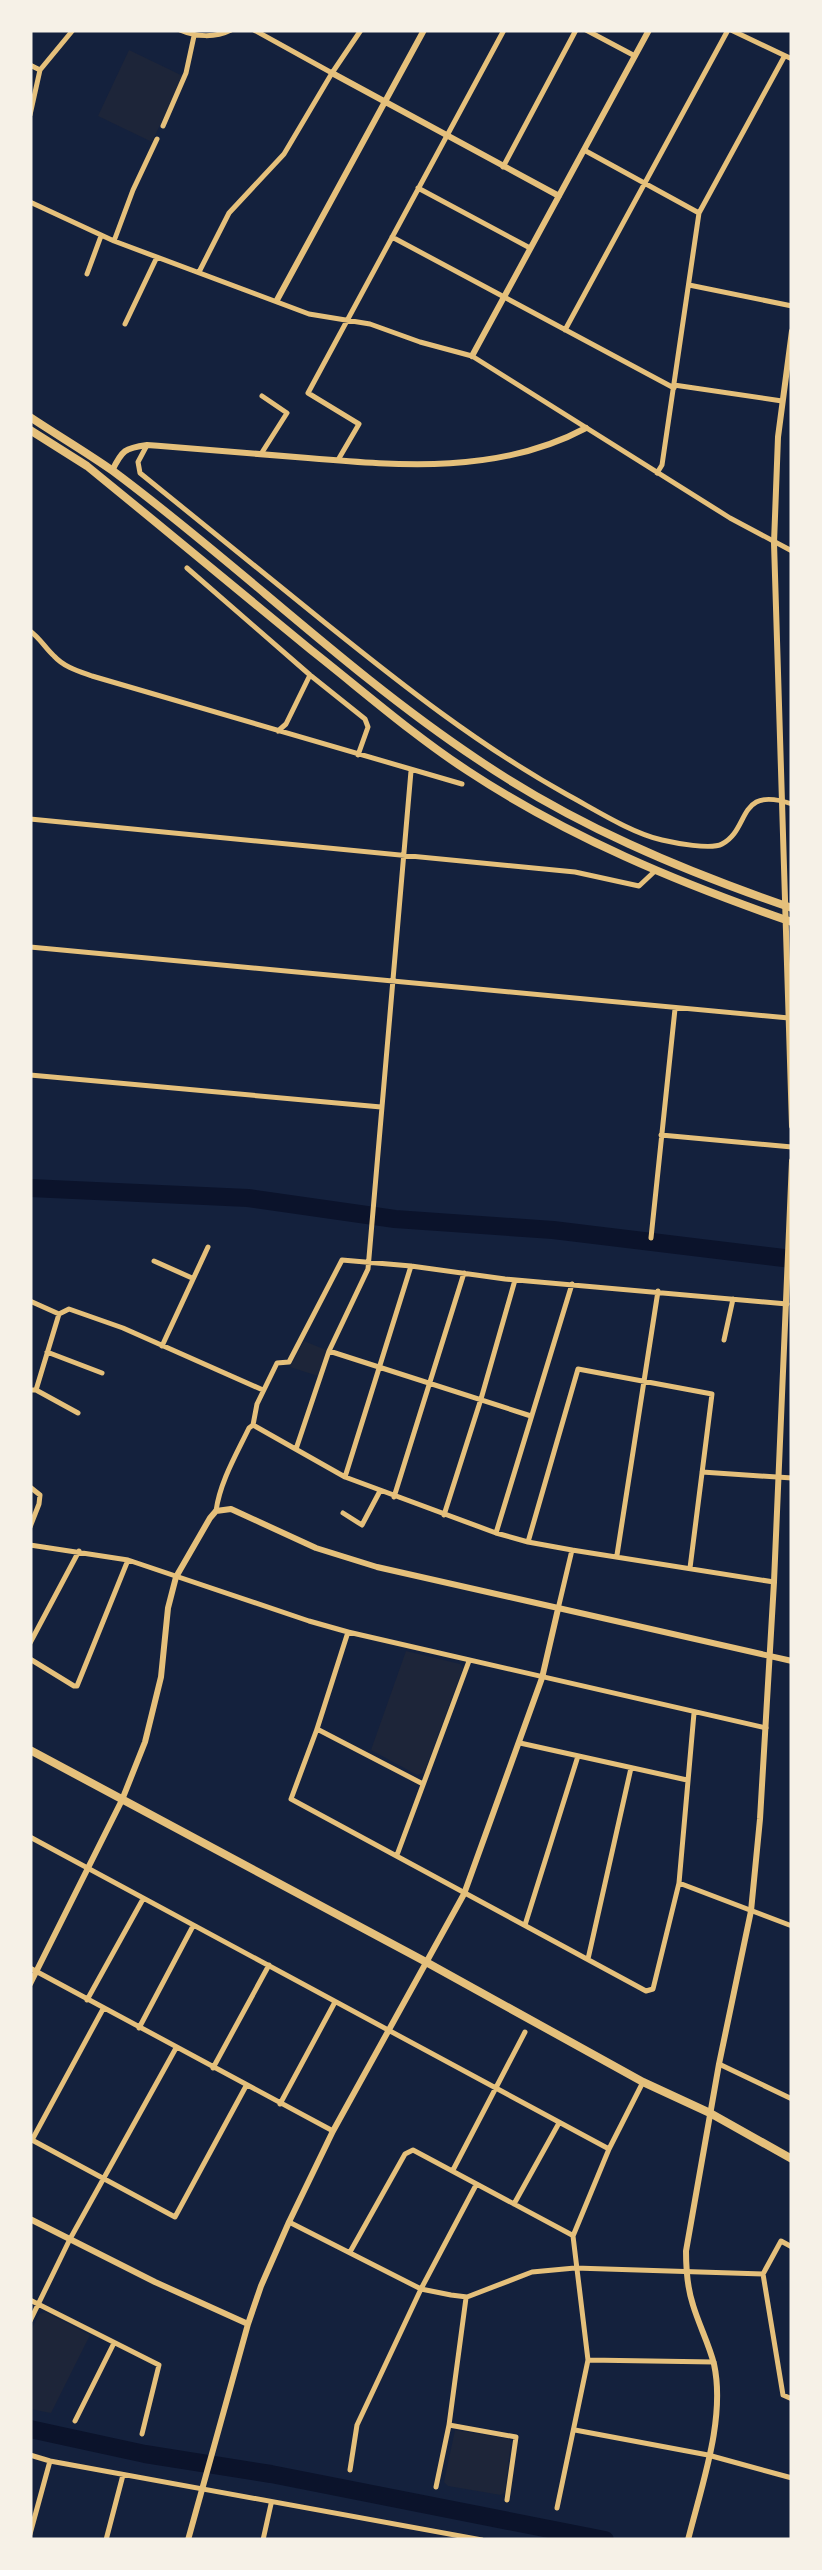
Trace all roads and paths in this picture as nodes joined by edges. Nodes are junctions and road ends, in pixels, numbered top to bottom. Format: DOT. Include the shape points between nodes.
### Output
graph roads {
  1 [pos="73,30"];
  2 [pos="180,30"];
  3 [pos="231,30"];
  4 [pos="254,30"];
  5 [pos="361,30"];
  6 [pos="424,30"];
  7 [pos="504,30"];
  8 [pos="576,30"];
  9 [pos="586,30"];
  10 [pos="649,30"];
  11 [pos="729,30"];
  12 [pos="194,36"];
  13 [pos="635,56"];
  14 [pos="788,58"];
  15 [pos="30,65"];
  16 [pos="40,70"];
  17 [pos="332,73"];
  18 [pos="385,102"];
  19 [pos="30,115"];
  20 [pos="163,126"];
  21 [pos="446,136"];
  22 [pos="156,139"];
  23 [pos="584,150"];
  24 [pos="504,167"];
  25 [pos="646,182"];
  26 [pos="418,188"];
  27 [pos="558,196"];
  28 [pos="30,202"];
  29 [pos="698,212"];
  30 [pos="102,236"];
  31 [pos="392,238"];
  32 [pos="114,242"];
  33 [pos="530,248"];
  34 [pos="157,257"];
  35 [pos="199,272"];
  36 [pos="86,274"];
  37 [pos="690,285"];
  38 [pos="503,298"];
  39 [pos="277,300"];
  40 [pos="792,306"];
  41 [pos="347,320"];
  42 [pos="125,324"];
  43 [pos="564,330"];
  44 [pos="792,331"];
  45 [pos="472,356"];
  46 [pos="674,387"];
  47 [pos="262,396"];
  48 [pos="782,400"];
  49 [pos="30,417"];
  50 [pos="586,428"];
  51 [pos="30,430"];
  52 [pos="148,444"];
  53 [pos="261,454"];
  54 [pos="338,460"];
  55 [pos="112,471"];
  56 [pos="658,473"];
  57 [pos="774,543"];
  58 [pos="792,550"];
  59 [pos="186,568"];
  60 [pos="30,631"];
  61 [pos="310,675"];
  62 [pos="278,731"];
  63 [pos="358,755"];
  64 [pos="411,771"];
  65 [pos="462,784"];
  66 [pos="781,800"];
  67 [pos="792,804"];
  68 [pos="30,819"];
  69 [pos="405,856"];
  70 [pos="655,871"];
  71 [pos="789,907"];
  72 [pos="789,921"];
  73 [pos="30,947"];
  74 [pos="392,981"];
  75 [pos="674,1008"];
  76 [pos="790,1012"];
  77 [pos="30,1075"];
  78 [pos="382,1108"];
  79 [pos="792,1126"];
  80 [pos="661,1135"];
  81 [pos="792,1147"];
  82 [pos="792,1161"];
  83 [pos="651,1238"];
  84 [pos="208,1247"];
  85 [pos="154,1261"];
  86 [pos="367,1262"];
  87 [pos="411,1266"];
  88 [pos="464,1273"];
  89 [pos="193,1279"];
  90 [pos="514,1280"];
  91 [pos="572,1284"];
  92 [pos="658,1292"];
  93 [pos="733,1299"];
  94 [pos="30,1301"];
  95 [pos="789,1304"];
  96 [pos="59,1314"];
  97 [pos="724,1340"];
  98 [pos="162,1346"];
  99 [pos="330,1351"];
  100 [pos="47,1352"];
  101 [pos="380,1368"];
  102 [pos="102,1373"];
  103 [pos="645,1381"];
  104 [pos="430,1384"];
  105 [pos="33,1390"];
  106 [pos="263,1390"];
  107 [pos="481,1400"];
  108 [pos="78,1413"];
  109 [pos="531,1416"];
  110 [pos="254,1425"];
  111 [pos="296,1450"];
  112 [pos="702,1472"];
  113 [pos="345,1477"];
  114 [pos="779,1477"];
  115 [pos="792,1478"];
  116 [pos="30,1487"];
  117 [pos="380,1491"];
  118 [pos="394,1497"];
  119 [pos="216,1511"];
  120 [pos="343,1513"];
  121 [pos="444,1515"];
  122 [pos="30,1527"];
  123 [pos="496,1533"];
  124 [pos="528,1542"];
  125 [pos="30,1545"];
  126 [pos="572,1550"];
  127 [pos="80,1551"];
  128 [pos="617,1556"];
  129 [pos="128,1560"];
  130 [pos="690,1569"];
  131 [pos="176,1576"];
  132 [pos="774,1582"];
  133 [pos="558,1609"];
  134 [pos="348,1632"];
  135 [pos="30,1643"];
  136 [pos="768,1656"];
  137 [pos="30,1660"];
  138 [pos="469,1661"];
  139 [pos="792,1661"];
  140 [pos="542,1678"];
  141 [pos="694,1713"];
  142 [pos="766,1728"];
  143 [pos="318,1729"];
  144 [pos="520,1743"];
  145 [pos="30,1750"];
  146 [pos="578,1756"];
  147 [pos="631,1768"];
  148 [pos="689,1780"];
  149 [pos="424,1784"];
  150 [pos="122,1800"];
  151 [pos="30,1836"];
  152 [pos="397,1856"];
  153 [pos="88,1867"];
  154 [pos="679,1884"];
  155 [pos="464,1894"];
  156 [pos="143,1899"];
  157 [pos="751,1910"];
  158 [pos="192,1926"];
  159 [pos="525,1926"];
  160 [pos="792,1926"];
  161 [pos="588,1959"];
  162 [pos="426,1962"];
  163 [pos="269,1965"];
  164 [pos="33,1970"];
  165 [pos="30,1984"];
  166 [pos="88,2000"];
  167 [pos="335,2002"];
  168 [pos="103,2009"];
  169 [pos="139,2028"];
  170 [pos="389,2030"];
  171 [pos="525,2032"];
  172 [pos="176,2048"];
  173 [pos="719,2064"];
  174 [pos="213,2068"];
  175 [pos="643,2082"];
  176 [pos="246,2086"];
  177 [pos="495,2088"];
  178 [pos="792,2099"];
  179 [pos="280,2104"];
  180 [pos="710,2113"];
  181 [pos="559,2123"];
  182 [pos="333,2131"];
  183 [pos="609,2149"];
  184 [pos="792,2159"];
  185 [pos="453,2170"];
  186 [pos="103,2179"];
  187 [pos="476,2185"];
  188 [pos="514,2204"];
  189 [pos="30,2219"];
  190 [pos="289,2222"];
  191 [pos="573,2236"];
  192 [pos="70,2239"];
  193 [pos="792,2247"];
  194 [pos="350,2252"];
  195 [pos="575,2268"];
  196 [pos="686,2273"];
  197 [pos="763,2274"];
  198 [pos="421,2290"];
  199 [pos="466,2297"];
  200 [pos="30,2300"];
  201 [pos="38,2304"];
  202 [pos="30,2321"];
  203 [pos="248,2324"];
  204 [pos="114,2343"];
  205 [pos="588,2360"];
  206 [pos="714,2362"];
  207 [pos="792,2399"];
  208 [pos="75,2421"];
  209 [pos="448,2425"];
  210 [pos="574,2430"];
  211 [pos="142,2434"];
  212 [pos="30,2455"];
  213 [pos="708,2455"];
  214 [pos="50,2461"];
  215 [pos="350,2470"];
  216 [pos="122,2475"];
  217 [pos="792,2478"];
  218 [pos="436,2487"];
  219 [pos="201,2489"];
  220 [pos="507,2500"];
  221 [pos="271,2503"];
  222 [pos="557,2508"];
  223 [pos="30,2534"];
  224 [pos="429,2536"];
  225 [pos="106,2540"];
  226 [pos="188,2540"];
  227 [pos="263,2540"];
  228 [pos="482,2540"];
  229 [pos="688,2540"];
  1 -- 16 [label="street"];
  2 -- 12 [label="street"];
  3 -- 12 [label="street"];
  4 -- 17 [label="street"];
  5 -- 17 [label="street"];
  6 -- 18 [label="street"];
  7 -- 21 [label="street"];
  8 -- 24 [label="street"];
  9 -- 13 [label="street"];
  10 -- 13 [label="street"];
  11 -- 14 [label="street"];
  11 -- 25 [label="street"];
  12 -- 20 [label="street"];
  13 -- 23 [label="street"];
  14 -- 29 [label="street"];
  15 -- 16 [label="street"];
  16 -- 19 [label="street"];
  17 -- 18 [label="street"];
  17 -- 35 [label="street" via="284,154 230,213"];
  18 -- 21 [label="street"];
  18 -- 39 [label="street"];
  21 -- 24 [label="street"];
  21 -- 26 [label="street"];
  22 -- 32 [label="street"];
  23 -- 25 [label="street"];
  23 -- 27 [label="street"];
  24 -- 27 [label="street"];
  25 -- 29 [label="street"];
  25 -- 43 [label="street"];
  26 -- 31 [label="street"];
  26 -- 33 [label="street"];
  27 -- 33 [label="street"];
  28 -- 30 [label="street"];
  29 -- 37 [label="street"];
  30 -- 32 [label="street"];
  30 -- 36 [label="street"];
  31 -- 38 [label="street"];
  31 -- 41 [label="street"];
  32 -- 34 [label="street"];
  33 -- 38 [label="street"];
  34 -- 35 [label="street"];
  34 -- 42 [label="street"];
  35 -- 39 [label="street"];
  37 -- 40 [label="street"];
  37 -- 46 [label="street"];
  38 -- 43 [label="street"];
  38 -- 45 [label="street"];
  39 -- 41 [label="street"];
  41 -- 45 [label="street"];
  41 -- 54 [label="street" via="308,393 359,424"];
  43 -- 46 [label="street"];
  44 -- 48 [label="street"];
  45 -- 50 [label="street"];
  46 -- 48 [label="street"];
  46 -- 56 [label="street"];
  47 -- 53 [label="street" via="287,413"];
  48 -- 57 [label="street"];
  49 -- 55 [label="main road"];
  50 -- 54 [label="street" via="535,448 460,464"];
  50 -- 56 [label="street"];
  51 -- 70 [label="main road" via="87,466 468,771"];
  52 -- 53 [label="street"];
  52 -- 55 [label="street" via="128,448"];
  52 -- 66 [label="street" via="139,455 140,473 418,697 534,776 648,835 710,847 729,839 760,800"];
  53 -- 54 [label="street"];
  55 -- 71 [label="main road" via="478,760 603,833"];
  56 -- 57 [label="street"];
  57 -- 58 [label="street"];
  57 -- 66 [label="street"];
  59 -- 61 [label="street"];
  60 -- 62 [label="street" via="73,669"];
  61 -- 62 [label="street"];
  61 -- 63 [label="street" via="368,723"];
  62 -- 63 [label="street"];
  63 -- 64 [label="street"];
  64 -- 65 [label="street"];
  64 -- 69 [label="street"];
  66 -- 67 [label="street"];
  66 -- 71 [label="street"];
  68 -- 69 [label="street"];
  69 -- 70 [label="street" via="575,872 639,886"];
  69 -- 74 [label="street"];
  70 -- 72 [label="main road"];
  71 -- 72 [label="street"];
  72 -- 76 [label="street"];
  73 -- 74 [label="street"];
  74 -- 75 [label="street"];
  74 -- 78 [label="street"];
  75 -- 76 [label="street"];
  75 -- 80 [label="street"];
  76 -- 79 [label="street"];
  77 -- 78 [label="street"];
  78 -- 86 [label="street"];
  80 -- 81 [label="street"];
  80 -- 83 [label="street"];
  82 -- 95 [label="street"];
  84 -- 89 [label="street"];
  85 -- 89 [label="street"];
  86 -- 87 [label="street"];
  86 -- 99 [label="street"];
  86 -- 106 [label="street" via="342,1260 289,1362 277,1363"];
  87 -- 88 [label="street"];
  87 -- 101 [label="street"];
  88 -- 90 [label="street"];
  88 -- 104 [label="street"];
  89 -- 98 [label="street"];
  90 -- 91 [label="street"];
  90 -- 107 [label="street"];
  91 -- 92 [label="street"];
  91 -- 109 [label="street"];
  92 -- 93 [label="street"];
  92 -- 103 [label="street"];
  93 -- 95 [label="street"];
  93 -- 97 [label="street"];
  94 -- 96 [label="street"];
  95 -- 114 [label="street"];
  96 -- 98 [label="street" via="78,1312"];
  96 -- 100 [label="street"];
  98 -- 106 [label="street"];
  99 -- 101 [label="street"];
  99 -- 111 [label="street"];
  100 -- 102 [label="street"];
  100 -- 105 [label="street"];
  101 -- 104 [label="street"];
  101 -- 113 [label="street"];
  103 -- 112 [label="street" via="712,1394"];
  103 -- 124 [label="street" via="578,1369"];
  103 -- 128 [label="street"];
  104 -- 107 [label="street"];
  104 -- 118 [label="street"];
  105 -- 108 [label="street"];
  106 -- 110 [label="street"];
  107 -- 109 [label="street"];
  107 -- 121 [label="street"];
  109 -- 123 [label="street"];
  110 -- 111 [label="street"];
  110 -- 119 [label="street"];
  111 -- 113 [label="street"];
  112 -- 114 [label="street"];
  112 -- 130 [label="street"];
  113 -- 117 [label="street"];
  114 -- 115 [label="street"];
  114 -- 132 [label="street"];
  116 -- 122 [label="street" via="40,1495"];
  117 -- 118 [label="street"];
  117 -- 120 [label="street" via="362,1525"];
  118 -- 121 [label="street"];
  119 -- 131 [label="street"];
  119 -- 133 [label="street" via="231,1509 377,1567"];
  121 -- 123 [label="street"];
  123 -- 124 [label="street"];
  124 -- 126 [label="street"];
  125 -- 127 [label="street"];
  126 -- 128 [label="street"];
  126 -- 133 [label="street"];
  127 -- 129 [label="street"];
  127 -- 135 [label="street"];
  128 -- 130 [label="street"];
  129 -- 131 [label="street"];
  129 -- 137 [label="street" via="77,1686"];
  130 -- 132 [label="street"];
  131 -- 134 [label="street"];
  131 -- 150 [label="street" via="150,1726"];
  132 -- 136 [label="street"];
  133 -- 136 [label="street"];
  133 -- 140 [label="street"];
  134 -- 138 [label="street"];
  134 -- 143 [label="street"];
  136 -- 139 [label="street"];
  136 -- 142 [label="street"];
  138 -- 140 [label="street"];
  138 -- 149 [label="street"];
  140 -- 141 [label="street"];
  140 -- 144 [label="street"];
  141 -- 142 [label="street"];
  141 -- 148 [label="street"];
  142 -- 157 [label="street"];
  143 -- 149 [label="street"];
  143 -- 152 [label="street" via="291,1799"];
  144 -- 146 [label="street"];
  144 -- 155 [label="street"];
  145 -- 150 [label="main road"];
  146 -- 147 [label="street"];
  146 -- 159 [label="street"];
  147 -- 148 [label="street"];
  147 -- 161 [label="street"];
  148 -- 154 [label="street"];
  149 -- 152 [label="street"];
  150 -- 153 [label="street"];
  150 -- 162 [label="main road"];
  151 -- 153 [label="street"];
  152 -- 155 [label="street"];
  153 -- 156 [label="street"];
  153 -- 164 [label="street"];
  154 -- 157 [label="street"];
  154 -- 161 [label="street" via="653,1989"];
  155 -- 159 [label="street"];
  155 -- 162 [label="street"];
  156 -- 158 [label="street"];
  156 -- 166 [label="street"];
  157 -- 160 [label="street"];
  157 -- 173 [label="street"];
  158 -- 163 [label="street"];
  158 -- 169 [label="street"];
  159 -- 161 [label="street"];
  162 -- 170 [label="street"];
  162 -- 175 [label="main road"];
  163 -- 167 [label="street"];
  163 -- 174 [label="street"];
  164 -- 165 [label="street"];
  164 -- 166 [label="street"];
  166 -- 168 [label="street"];
  167 -- 170 [label="street"];
  167 -- 179 [label="street"];
  168 -- 169 [label="street"];
  168 -- 186 [label="street" via="32,2140"];
  169 -- 172 [label="street"];
  170 -- 177 [label="street"];
  170 -- 182 [label="street"];
  171 -- 177 [label="street"];
  172 -- 174 [label="street"];
  172 -- 186 [label="street"];
  173 -- 178 [label="street"];
  173 -- 180 [label="street"];
  174 -- 176 [label="street"];
  175 -- 180 [label="main road"];
  175 -- 183 [label="street"];
  176 -- 179 [label="street"];
  176 -- 186 [label="street" via="175,2217"];
  177 -- 181 [label="street"];
  177 -- 185 [label="street"];
  179 -- 182 [label="street"];
  180 -- 184 [label="main road"];
  180 -- 196 [label="street"];
  181 -- 183 [label="street"];
  181 -- 188 [label="street"];
  182 -- 190 [label="street"];
  183 -- 191 [label="street"];
  185 -- 187 [label="street"];
  185 -- 194 [label="street" via="413,2150 404,2154"];
  186 -- 192 [label="street"];
  187 -- 188 [label="street"];
  187 -- 198 [label="street"];
  188 -- 191 [label="street"];
  189 -- 192 [label="street"];
  190 -- 194 [label="street"];
  190 -- 203 [label="street"];
  191 -- 195 [label="street"];
  192 -- 201 [label="street"];
  192 -- 203 [label="street"];
  193 -- 197 [label="street" via="781,2241"];
  194 -- 198 [label="street"];
  195 -- 196 [label="street"];
  195 -- 199 [label="street" via="532,2272"];
  195 -- 205 [label="street"];
  196 -- 197 [label="street"];
  196 -- 206 [label="street"];
  197 -- 207 [label="street" via="782,2395"];
  198 -- 199 [label="street"];
  198 -- 215 [label="street" via="358,2425"];
  199 -- 209 [label="street"];
  200 -- 201 [label="street"];
  201 -- 202 [label="street"];
  201 -- 204 [label="street"];
  203 -- 219 [label="street"];
  204 -- 208 [label="street"];
  204 -- 211 [label="street" via="159,2366"];
  205 -- 206 [label="street"];
  205 -- 210 [label="street"];
  206 -- 213 [label="street" via="716,2419"];
  209 -- 218 [label="street"];
  209 -- 220 [label="street" via="516,2437"];
  210 -- 213 [label="street"];
  210 -- 222 [label="street"];
  212 -- 214 [label="street"];
  213 -- 217 [label="street"];
  213 -- 229 [label="street"];
  214 -- 216 [label="street"];
  214 -- 223 [label="street"];
  216 -- 219 [label="street"];
  216 -- 225 [label="street"];
  219 -- 221 [label="street"];
  219 -- 226 [label="street"];
  221 -- 224 [label="street"];
  221 -- 227 [label="street"];
  224 -- 228 [label="street"];
}
